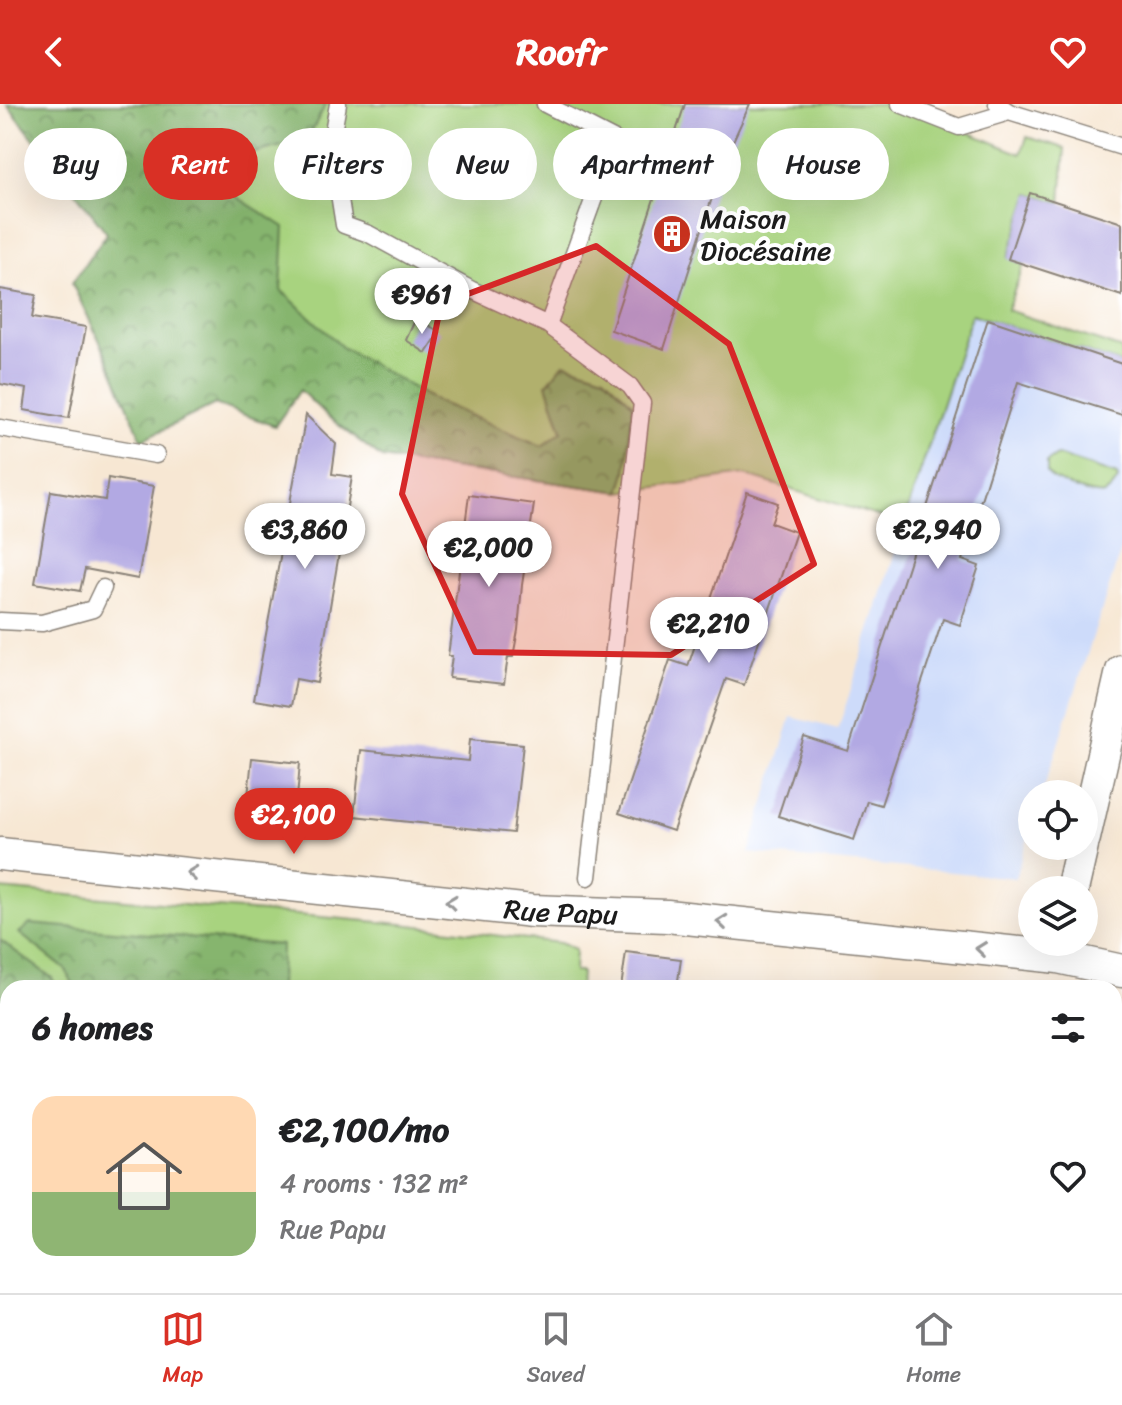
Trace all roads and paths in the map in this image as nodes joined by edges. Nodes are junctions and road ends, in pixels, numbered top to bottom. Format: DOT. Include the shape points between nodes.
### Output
graph roads {
  1 [pos="338,104"];
  2 [pos="545,104"];
  3 [pos="900,104"];
  4 [pos="1003,108"];
  5 [pos="1122,147"];
  6 [pos="548,325"];
  7 [pos="0,428"];
  8 [pos="156,455"];
  9 [pos="103,588"];
  10 [pos="0,621"];
  11 [pos="1122,671"];
  12 [pos="1097,780"];
  13 [pos="0,854"];
  14 [pos="588,877"];
  15 [pos="1018,946"];
  16 [pos="1078,956"];
  17 [pos="1122,971"];
  1 -- 6 [label="lane" via="331,143 344,225"];
  2 -- 6 [label="lane" via="615,140"];
  3 -- 4 [label="lane" via="959,127"];
  4 -- 5 [label="lane"];
  6 -- 14 [label="lane" via="630,386 642,403"];
  7 -- 8 [label="lane"];
  9 -- 10 [label="lane" via="93,609 42,623"];
  11 -- 12 [label="street"];
  15 -- 13 [label="street, Rue Papu, one-way" via="667,916 532,911"];
  16 -- 17 [label="street, Rue Papu"];
}
